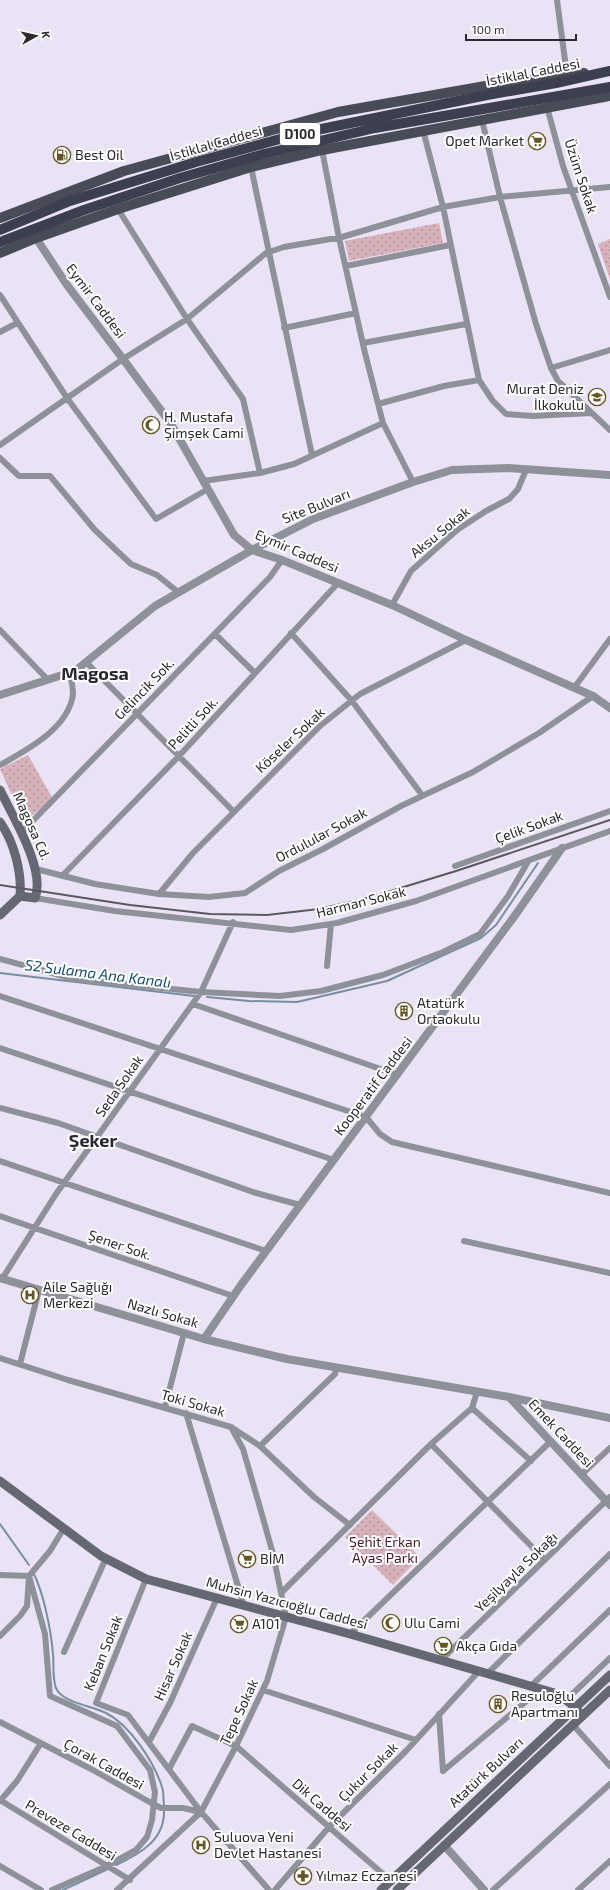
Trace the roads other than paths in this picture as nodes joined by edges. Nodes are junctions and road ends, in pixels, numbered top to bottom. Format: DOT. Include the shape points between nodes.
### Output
graph roads {
  1 [pos="557,0"];
  2 [pos="610,71"];
  3 [pos="568,75"];
  4 [pos="610,87"];
  5 [pos="610,96"];
  6 [pos="547,107"];
  7 [pos="482,120"];
  8 [pos="423,130"];
  9 [pos="322,150"];
  10 [pos="251,167"];
  11 [pos="610,187"];
  12 [pos="571,190"];
  13 [pos="500,197"];
  14 [pos="443,207"];
  15 [pos="118,209"];
  16 [pos="0,218"];
  17 [pos="0,230"];
  18 [pos="36,238"];
  19 [pos="339,238"];
  20 [pos="0,242"];
  21 [pos="450,245"];
  22 [pos="268,252"];
  23 [pos="0,253"];
  24 [pos="346,266"];
  25 [pos="0,295"];
  26 [pos="610,297"];
  27 [pos="356,313"];
  28 [pos="187,318"];
  29 [pos="17,323"];
  30 [pos="466,324"];
  31 [pos="284,328"];
  32 [pos="0,332"];
  33 [pos="363,343"];
  34 [pos="610,350"];
  35 [pos="124,359"];
  36 [pos="551,368"];
  37 [pos="479,380"];
  38 [pos="67,398"];
  39 [pos="378,404"];
  40 [pos="591,413"];
  41 [pos="383,423"];
  42 [pos="610,430"];
  43 [pos="0,444"];
  44 [pos="312,455"];
  45 [pos="0,458"];
  46 [pos="526,470"];
  47 [pos="260,473"];
  48 [pos="610,475"];
  49 [pos="203,481"];
  50 [pos="413,482"];
  51 [pos="208,490"];
  52 [pos="252,550"];
  53 [pos="282,560"];
  54 [pos="338,583"];
  55 [pos="178,592"];
  56 [pos="392,605"];
  57 [pos="0,630"];
  58 [pos="292,633"];
  59 [pos="215,634"];
  60 [pos="610,639"];
  61 [pos="466,640"];
  62 [pos="86,662"];
  63 [pos="70,672"];
  64 [pos="255,674"];
  65 [pos="48,680"];
  66 [pos="574,688"];
  67 [pos="0,695"];
  68 [pos="593,696"];
  69 [pos="352,701"];
  70 [pos="610,708"];
  71 [pos="137,714"];
  72 [pos="179,756"];
  73 [pos="0,765"];
  74 [pos="0,790"];
  75 [pos="422,795"];
  76 [pos="233,811"];
  77 [pos="610,811"];
  78 [pos="0,822"];
  79 [pos="610,831"];
  80 [pos="21,833"];
  81 [pos="562,848"];
  82 [pos="529,860"];
  83 [pos="455,866"];
  84 [pos="36,869"];
  85 [pos="62,876"];
  86 [pos="160,894"];
  87 [pos="20,896"];
  88 [pos="35,898"];
  89 [pos="0,915"];
  90 [pos="233,922"];
  91 [pos="331,924"];
  92 [pos="0,959"];
  93 [pos="327,966"];
  94 [pos="201,992"];
  95 [pos="0,996"];
  96 [pos="193,1004"];
  97 [pos="0,1048"];
  98 [pos="161,1048"];
  99 [pos="398,1075"];
  100 [pos="130,1091"];
  101 [pos="0,1108"];
  102 [pos="366,1117"];
  103 [pos="98,1137"];
  104 [pos="334,1160"];
  105 [pos="0,1161"];
  106 [pos="64,1183"];
  107 [pos="610,1193"];
  108 [pos="300,1206"];
  109 [pos="0,1216"];
  110 [pos="34,1229"];
  111 [pos="464,1240"];
  112 [pos="266,1251"];
  113 [pos="610,1273"];
  114 [pos="1,1279"];
  115 [pos="40,1290"];
  116 [pos="233,1296"];
  117 [pos="184,1333"];
  118 [pos="204,1339"];
  119 [pos="0,1358"];
  120 [pos="20,1364"];
  121 [pos="336,1367"];
  122 [pos="477,1392"];
  123 [pos="509,1397"];
  124 [pos="165,1407"];
  125 [pos="472,1408"];
  126 [pos="186,1413"];
  127 [pos="610,1418"];
  128 [pos="231,1427"];
  129 [pos="551,1442"];
  130 [pos="431,1444"];
  131 [pos="260,1446"];
  132 [pos="610,1448"];
  133 [pos="531,1461"];
  134 [pos="582,1474"];
  135 [pos="0,1481"];
  136 [pos="609,1501"];
  137 [pos="488,1502"];
  138 [pos="350,1525"];
  139 [pos="64,1528"];
  140 [pos="610,1554"];
  141 [pos="106,1558"];
  142 [pos="545,1560"];
  143 [pos="0,1575"];
  144 [pos="30,1576"];
  145 [pos="146,1580"];
  146 [pos="282,1592"];
  147 [pos="216,1598"];
  148 [pos="244,1606"];
  149 [pos="610,1610"];
  150 [pos="286,1616"];
  151 [pos="350,1634"];
  152 [pos="0,1636"];
  153 [pos="64,1652"];
  154 [pos="610,1658"];
  155 [pos="441,1660"];
  156 [pos="483,1672"];
  157 [pos="610,1675"];
  158 [pos="531,1686"];
  159 [pos="541,1689"];
  160 [pos="263,1690"];
  161 [pos="610,1690"];
  162 [pos="566,1700"];
  163 [pos="576,1707"];
  164 [pos="439,1714"];
  165 [pos="582,1716"];
  166 [pos="0,1722"];
  167 [pos="573,1725"];
  168 [pos="416,1740"];
  169 [pos="149,1742"];
  170 [pos="41,1743"];
  171 [pos="236,1746"];
  172 [pos="610,1766"];
  173 [pos="169,1769"];
  174 [pos="610,1784"];
  175 [pos="0,1801"];
  176 [pos="153,1804"];
  177 [pos="201,1812"];
  178 [pos="329,1827"];
  179 [pos="444,1845"];
  180 [pos="610,1861"];
  181 [pos="0,1866"];
  182 [pos="107,1866"];
  183 [pos="130,1880"];
  184 [pos="391,1881"];
  185 [pos="42,1890"];
  186 [pos="52,1890"];
  187 [pos="117,1890"];
  188 [pos="269,1890"];
  189 [pos="275,1890"];
  190 [pos="381,1890"];
  191 [pos="396,1890"];
  192 [pos="484,1890"];
  193 [pos="493,1890"];
  194 [pos="578,1890"];
  1 -- 3 [label="street"];
  2 -- 3 [label="main road"];
  2 -- 17 [label="highway, İstiklal Caddesi / D100" via="302,133 70,201"];
  3 -- 16 [label="main road" via="338,112 124,171"];
  4 -- 20 [label="highway, İstiklal Caddesi / D100" via="375,128 264,154 180,178 84,210"];
  5 -- 6 [label="main road"];
  6 -- 7 [label="main road"];
  6 -- 12 [label="street, Üzüm Sokak"];
  7 -- 8 [label="main road"];
  7 -- 13 [label="street"];
  8 -- 9 [label="main road"];
  8 -- 14 [label="street"];
  9 -- 10 [label="main road"];
  9 -- 19 [label="street"];
  10 -- 15 [label="main road"];
  10 -- 22 [label="street"];
  11 -- 12 [label="street"];
  12 -- 13 [label="street"];
  12 -- 26 [label="street, Üzüm Sokak"];
  13 -- 14 [label="street"];
  13 -- 36 [label="street"];
  14 -- 19 [label="street"];
  14 -- 21 [label="street"];
  15 -- 18 [label="main road"];
  15 -- 28 [label="street"];
  18 -- 23 [label="main road"];
  18 -- 35 [label="street, Eymir Caddesi" via="67,285"];
  19 -- 22 [label="street"];
  19 -- 24 [label="street"];
  21 -- 24 [label="street"];
  21 -- 30 [label="street"];
  22 -- 28 [label="street"];
  22 -- 31 [label="street"];
  24 -- 27 [label="street"];
  25 -- 29 [label="street"];
  27 -- 31 [label="street"];
  27 -- 33 [label="street"];
  28 -- 35 [label="street"];
  28 -- 47 [label="street" via="243,399"];
  29 -- 32 [label="street"];
  29 -- 38 [label="street"];
  30 -- 33 [label="street"];
  30 -- 37 [label="street"];
  31 -- 44 [label="street"];
  33 -- 39 [label="street"];
  34 -- 36 [label="street"];
  35 -- 38 [label="street"];
  35 -- 49 [label="street, Eymir Caddesi" via="171,424"];
  36 -- 40 [label="street" via="558,381"];
  37 -- 39 [label="street" via="444,386"];
  37 -- 40 [label="street" via="493,402 506,414 533,416"];
  38 -- 43 [label="street"];
  38 -- 51 [label="street" via="156,520"];
  39 -- 41 [label="street"];
  40 -- 42 [label="street"];
  41 -- 44 [label="street"];
  41 -- 50 [label="street"];
  44 -- 47 [label="street" via="294,464"];
  45 -- 55 [label="street" via="19,476 50,476 94,529 131,564 156,575"];
  46 -- 48 [label="street, Site Bulvarı"];
  46 -- 50 [label="street, Site Bulvarı" via="452,470"];
  46 -- 56 [label="street, Aksu Sokak" via="518,488 509,499 457,530 412,571"];
  47 -- 49 [label="street"];
  49 -- 51 [label="street, Eymir Caddesi"];
  50 -- 52 [label="street, Site Bulvarı" via="313,519"];
  51 -- 52 [label="street, Eymir Caddesi" via="234,535"];
  52 -- 53 [label="street, Eymir Caddesi"];
  52 -- 55 [label="street, Site Bulvarı"];
  53 -- 54 [label="street, Eymir Caddesi"];
  53 -- 59 [label="street, Gelincik Sok." via="270,577"];
  54 -- 56 [label="street, Eymir Caddesi"];
  54 -- 58 [label="street, Pelitli Sok."];
  55 -- 62 [label="street, Site Bulvarı" via="155,606"];
  56 -- 61 [label="street, Eymir Caddesi"];
  57 -- 65 [label="street"];
  58 -- 64 [label="street, Pelitli Sok."];
  58 -- 69 [label="street"];
  59 -- 64 [label="street"];
  59 -- 71 [label="street, Gelincik Sok."];
  60 -- 66 [label="street"];
  61 -- 66 [label="street, Eymir Caddesi"];
  61 -- 69 [label="street, Köseler Sokak" via="360,694"];
  62 -- 63 [label="street, Site Bulvarı"];
  62 -- 71 [label="street"];
  63 -- 65 [label="street, Site Bulvarı"];
  63 -- 73 [label="street" via="73,693 68,709 55,727 32,747"];
  64 -- 72 [label="street, Pelitli Sok."];
  65 -- 67 [label="street, Site Bulvarı"];
  66 -- 68 [label="street, Eymir Caddesi"];
  68 -- 70 [label="street, Eymir Caddesi"];
  68 -- 75 [label="street, Ordulular Sokak" via="539,733 473,772"];
  69 -- 75 [label="street"];
  69 -- 76 [label="street, Köseler Sokak" via="320,726"];
  71 -- 72 [label="street"];
  71 -- 80 [label="street, Gelincik Sok."];
  72 -- 76 [label="street"];
  72 -- 85 [label="street, Pelitli Sok."];
  74 -- 80 [label="main road, Magosa Cd."];
  75 -- 86 [label="street, Ordulular Sokak" via="245,892 209,897"];
  76 -- 86 [label="street, Köseler Sokak" via="193,853"];
  77 -- 83 [label="street, Çelik Sokak"];
  78 -- 87 [label="main road, Magosa Cd." via="13,848 18,866"];
  79 -- 81 [label="street, Harman Sokak"];
  80 -- 84 [label="main road, Magosa Cd."];
  81 -- 82 [label="street, Harman Sokak"];
  81 -- 99 [label="street, Kooperatif Caddesi"];
  82 -- 91 [label="street, Harman Sokak" via="416,901"];
  82 -- 94 [label="street" via="508,896 480,934 443,952 383,975 321,991 280,996"];
  84 -- 85 [label="street, Ordulular Sokak"];
  84 -- 88 [label="main road, Magosa Cd." via="38,890"];
  85 -- 86 [label="street, Ordulular Sokak"];
  87 -- 88 [label="main road"];
  87 -- 89 [label="main road"];
  88 -- 90 [label="street, Harman Sokak" via="115,911"];
  90 -- 91 [label="street, Harman Sokak" via="291,930"];
  90 -- 94 [label="street, Seda Sokak"];
  91 -- 93 [label="street"];
  92 -- 94 [label="street" via="74,979"];
  94 -- 96 [label="street, Seda Sokak"];
  95 -- 98 [label="street"];
  96 -- 98 [label="street, Seda Sokak"];
  96 -- 99 [label="street"];
  97 -- 100 [label="street"];
  98 -- 100 [label="street, Seda Sokak"];
  98 -- 102 [label="street"];
  99 -- 102 [label="street, Kooperatif Caddesi"];
  100 -- 103 [label="street, Seda Sokak"];
  100 -- 104 [label="street"];
  101 -- 103 [label="street" via="58,1123"];
  102 -- 104 [label="street, Kooperatif Caddesi"];
  102 -- 107 [label="street" via="380,1134 392,1142"];
  103 -- 106 [label="street, Seda Sokak"];
  103 -- 108 [label="street"];
  104 -- 108 [label="street, Kooperatif Caddesi"];
  105 -- 106 [label="street"];
  106 -- 110 [label="street, Seda Sokak"];
  106 -- 112 [label="street"];
  108 -- 112 [label="street, Kooperatif Caddesi"];
  109 -- 110 [label="street, Şener Sok."];
  110 -- 114 [label="street, Seda Sokak"];
  110 -- 116 [label="street, Şener Sok."];
  111 -- 113 [label="street"];
  112 -- 116 [label="street, Kooperatif Caddesi"];
  114 -- 115 [label="street, Nazlı Sokak"];
  115 -- 117 [label="street, Nazlı Sokak"];
  115 -- 120 [label="street"];
  116 -- 118 [label="street, Kooperatif Caddesi"];
  117 -- 118 [label="street, Nazlı Sokak"];
  117 -- 124 [label="street"];
  118 -- 121 [label="street, Nazlı Sokak" via="287,1359"];
  119 -- 120 [label="street, Toki Sokak"];
  120 -- 124 [label="street, Toki Sokak"];
  121 -- 122 [label="street, Nazlı Sokak"];
  121 -- 131 [label="street" via="335,1374"];
  122 -- 123 [label="street, Nazlı Sokak"];
  122 -- 125 [label="street"];
  123 -- 127 [label="street, Nazlı Sokak"];
  123 -- 129 [label="street, Emek Caddesi"];
  124 -- 126 [label="street, Toki Sokak"];
  125 -- 130 [label="street"];
  125 -- 133 [label="street"];
  126 -- 128 [label="street, Toki Sokak"];
  126 -- 148 [label="street"];
  128 -- 131 [label="street, Toki Sokak"];
  128 -- 146 [label="street" via="243,1449"];
  129 -- 133 [label="street"];
  129 -- 134 [label="street, Emek Caddesi"];
  130 -- 137 [label="street"];
  130 -- 138 [label="street"];
  131 -- 138 [label="street, Toki Sokak" via="314,1497"];
  132 -- 134 [label="street"];
  133 -- 137 [label="street"];
  134 -- 136 [label="street, Emek Caddesi"];
  135 -- 139 [label="main road, Muhsin Yazıcıoğlu Caddesi"];
  136 -- 142 [label="street, Yeşilyayla Sokağı"];
  137 -- 142 [label="street"];
  137 -- 151 [label="street"];
  138 -- 146 [label="street"];
  139 -- 141 [label="main road, Muhsin Yazıcıoğlu Caddesi"];
  139 -- 144 [label="street"];
  140 -- 156 [label="street, Çukur Sokak"];
  141 -- 145 [label="main road, Muhsin Yazıcıoğlu Caddesi"];
  141 -- 153 [label="street"];
  142 -- 155 [label="street, Yeşilyayla Sokağı"];
  143 -- 144 [label="street"];
  144 -- 152 [label="street" via="27,1606"];
  144 -- 176 [label="street" via="45,1634 50,1696 118,1726 150,1770 155,1792"];
  145 -- 147 [label="main road, Muhsin Yazıcıoğlu Caddesi"];
  145 -- 169 [label="street, Keban Sokak" via="96,1703 128,1716"];
  146 -- 150 [label="street"];
  147 -- 148 [label="main road, Muhsin Yazıcıoğlu Caddesi"];
  147 -- 169 [label="street, Hisar Sokak" via="170,1703"];
  148 -- 150 [label="main road, Muhsin Yazıcıoğlu Caddesi"];
  149 -- 158 [label="street"];
  150 -- 151 [label="main road, Muhsin Yazıcıoğlu Caddesi"];
  150 -- 160 [label="street, Tepe Sokak"];
  151 -- 155 [label="main road, Muhsin Yazıcıoğlu Caddesi"];
  154 -- 162 [label="street"];
  155 -- 156 [label="main road, Muhsin Yazıcıoğlu Caddesi"];
  156 -- 158 [label="main road, Muhsin Yazıcıoğlu Caddesi"];
  156 -- 164 [label="street, Çukur Sokak"];
  157 -- 163 [label="main road, Atatürk Bulvarı"];
  158 -- 159 [label="main road, Muhsin Yazıcıoğlu Caddesi"];
  159 -- 162 [label="main road, Muhsin Yazıcıoğlu Caddesi" via="558,1694"];
  159 -- 164 [label="street" via="443,1771"];
  160 -- 168 [label="street"];
  160 -- 171 [label="street, Tepe Sokak"];
  161 -- 165 [label="main road, Atatürk Bulvarı"];
  162 -- 163 [label="main road, Muhsin Yazıcıoğlu Caddesi"];
  163 -- 165 [label="main road, Muhsin Yazıcıoğlu Caddesi"];
  163 -- 184 [label="main road, Atatürk Bulvarı"];
  164 -- 168 [label="street, Çukur Sokak"];
  165 -- 167 [label="main road, Atatürk Bulvarı"];
  166 -- 170 [label="street, Çorak Caddesi"];
  167 -- 172 [label="street"];
  167 -- 179 [label="main road, Atatürk Bulvarı"];
  168 -- 178 [label="street, Çukur Sokak"];
  169 -- 173 [label="street, Keban Sokak"];
  170 -- 175 [label="street" via="17,1781"];
  170 -- 176 [label="street, Çorak Caddesi"];
  171 -- 173 [label="street, Dik Caddesi" via="192,1726"];
  171 -- 177 [label="street, Tepe Sokak"];
  171 -- 178 [label="street, Dik Caddesi"];
  173 -- 177 [label="street, Keban Sokak"];
  174 -- 193 [label="street"];
  175 -- 182 [label="street, Preveze Caddesi"];
  176 -- 177 [label="street, Çorak Caddesi" via="161,1808 183,1808"];
  176 -- 182 [label="street" via="147,1837 136,1850"];
  177 -- 183 [label="street, Tepe Sokak"];
  177 -- 188 [label="street, Keban Sokak"];
  178 -- 184 [label="street, Dik Caddesi"];
  178 -- 189 [label="street, Çukur Sokak"];
  179 -- 191 [label="main road, Atatürk Bulvarı"];
  179 -- 192 [label="street"];
  180 -- 194 [label="street"];
  181 -- 185 [label="street"];
  182 -- 183 [label="street, Preveze Caddesi"];
  182 -- 186 [label="street"];
  183 -- 187 [label="street, Tepe Sokak"];
  184 -- 190 [label="main road, Atatürk Bulvarı"];
}
